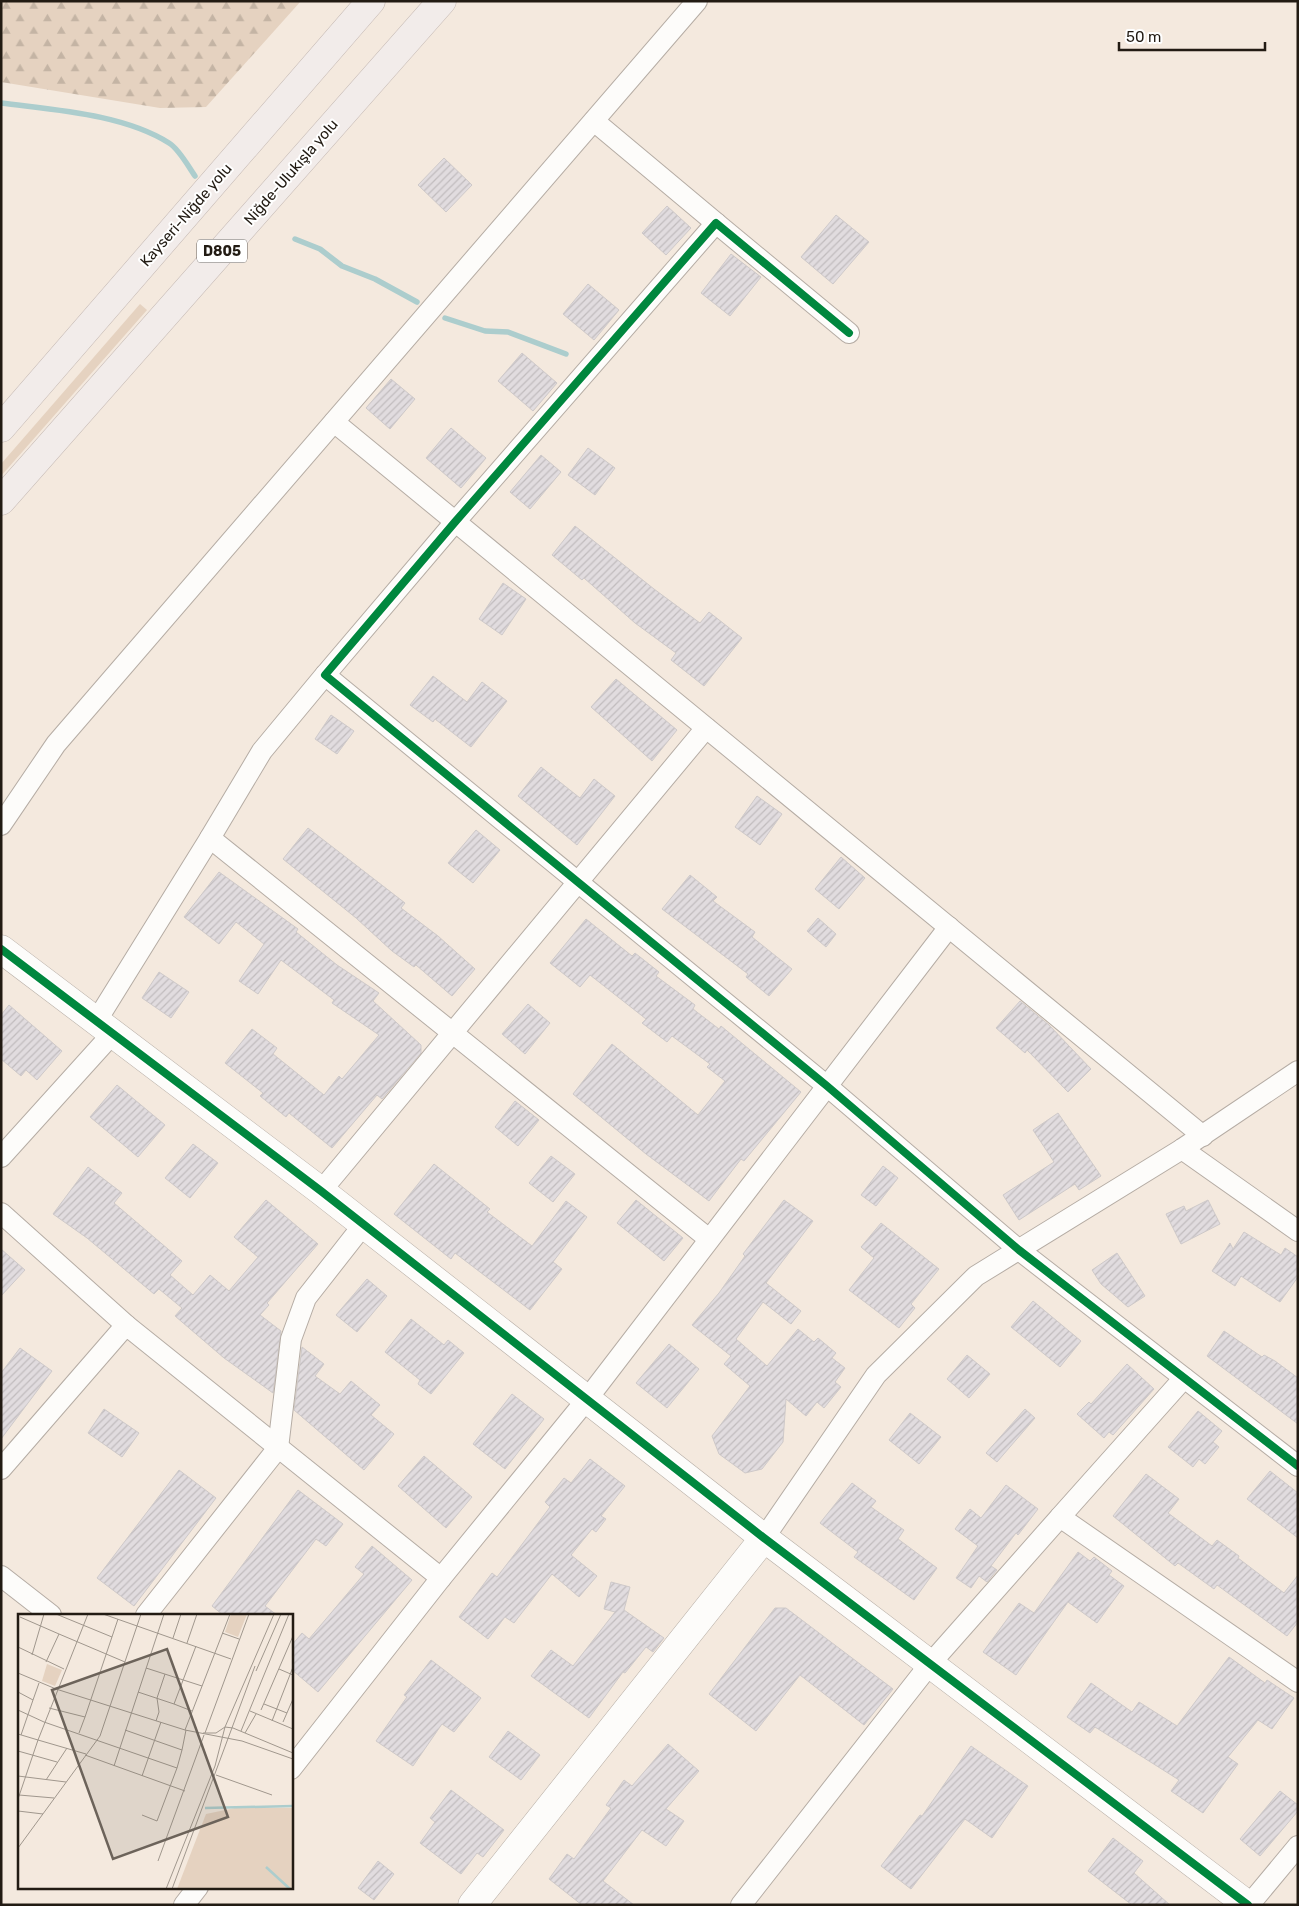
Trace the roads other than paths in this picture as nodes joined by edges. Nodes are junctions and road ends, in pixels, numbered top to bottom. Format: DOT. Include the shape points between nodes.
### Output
graph roads {
  1 [pos="371,1"];
  2 [pos="442,1"];
  3 [pos="697,1"];
  4 [pos="594,121"];
  5 [pos="716,223"];
  6 [pos="849,333"];
  7 [pos="334,422"];
  8 [pos="1,428"];
  9 [pos="1,501"];
  10 [pos="455,522"];
  11 [pos="325,675"];
  12 [pos="706,728"];
  13 [pos="1,825"];
  14 [pos="210,838"];
  15 [pos="577,883"];
  16 [pos="948,927"];
  17 [pos="8,955"];
  18 [pos="106,1026"];
  19 [pos="452,1033"];
  20 [pos="1298,1071"];
  21 [pos="826,1086"];
  22 [pos="1203,1136"];
  23 [pos="1182,1149"];
  24 [pos="1,1157"];
  25 [pos="321,1191"];
  26 [pos="1,1213"];
  27 [pos="364,1224"];
  28 [pos="1298,1231"];
  29 [pos="709,1239"];
  30 [pos="1018,1250"];
  31 [pos="126,1325"];
  32 [pos="1184,1378"];
  33 [pos="588,1398"];
  34 [pos="278,1448"];
  35 [pos="1298,1466"];
  36 [pos="1,1469"];
  37 [pos="1060,1517"];
  38 [pos="764,1538"];
  39 [pos="1,1576"];
  40 [pos="441,1578"];
  41 [pos="49,1614"];
  42 [pos="147,1614"];
  43 [pos="930,1664"];
  44 [pos="1298,1682"];
  45 [pos="292,1768"];
  46 [pos="1298,1846"];
  47 [pos="197,1888"];
  48 [pos="184,1905"];
  49 [pos="472,1905"];
  50 [pos="741,1905"];
  51 [pos="1248,1905"];
  1 -- 8 [label="highway, Kayseri-Niğde yolu"];
  2 -- 9 [label="highway, Niğde-Ulukışla yolu / D805"];
  3 -- 4 [label="street"];
  4 -- 5 [label="street"];
  4 -- 7 [label="street"];
  5 -- 6 [label="street"];
  5 -- 10 [label="street"];
  7 -- 10 [label="street"];
  7 -- 13 [label="street" via="56,744"];
  10 -- 11 [label="street"];
  10 -- 12 [label="street"];
  11 -- 14 [label="street" via="262,751"];
  11 -- 15 [label="street"];
  12 -- 15 [label="street"];
  12 -- 16 [label="street"];
  14 -- 18 [label="street"];
  14 -- 19 [label="street"];
  15 -- 19 [label="street"];
  15 -- 21 [label="street"];
  16 -- 21 [label="street"];
  16 -- 22 [label="street"];
  17 -- 18 [label="street"];
  18 -- 24 [label="street"];
  18 -- 25 [label="street"];
  19 -- 25 [label="street"];
  19 -- 29 [label="street"];
  20 -- 22 [label="street"];
  21 -- 29 [label="street"];
  21 -- 30 [label="street"];
  22 -- 23 [label="street"];
  23 -- 28 [label="street"];
  23 -- 30 [label="street"];
  25 -- 27 [label="street"];
  26 -- 31 [label="street"];
  27 -- 33 [label="street"];
  27 -- 34 [label="street" via="306,1298 292,1339"];
  29 -- 33 [label="street"];
  30 -- 32 [label="street"];
  30 -- 38 [label="street" via="976,1276 876,1375"];
  31 -- 34 [label="street"];
  31 -- 36 [label="street"];
  32 -- 35 [label="street"];
  32 -- 37 [label="street"];
  33 -- 38 [label="street"];
  33 -- 40 [label="street"];
  34 -- 40 [label="street"];
  34 -- 42 [label="street"];
  37 -- 43 [label="street"];
  37 -- 44 [label="street"];
  38 -- 43 [label="street"];
  38 -- 49 [label="street"];
  39 -- 41 [label="street"];
  40 -- 45 [label="street"];
  43 -- 50 [label="street"];
  43 -- 51 [label="street"];
  46 -- 51 [label="street"];
  47 -- 48 [label="street"];
}
